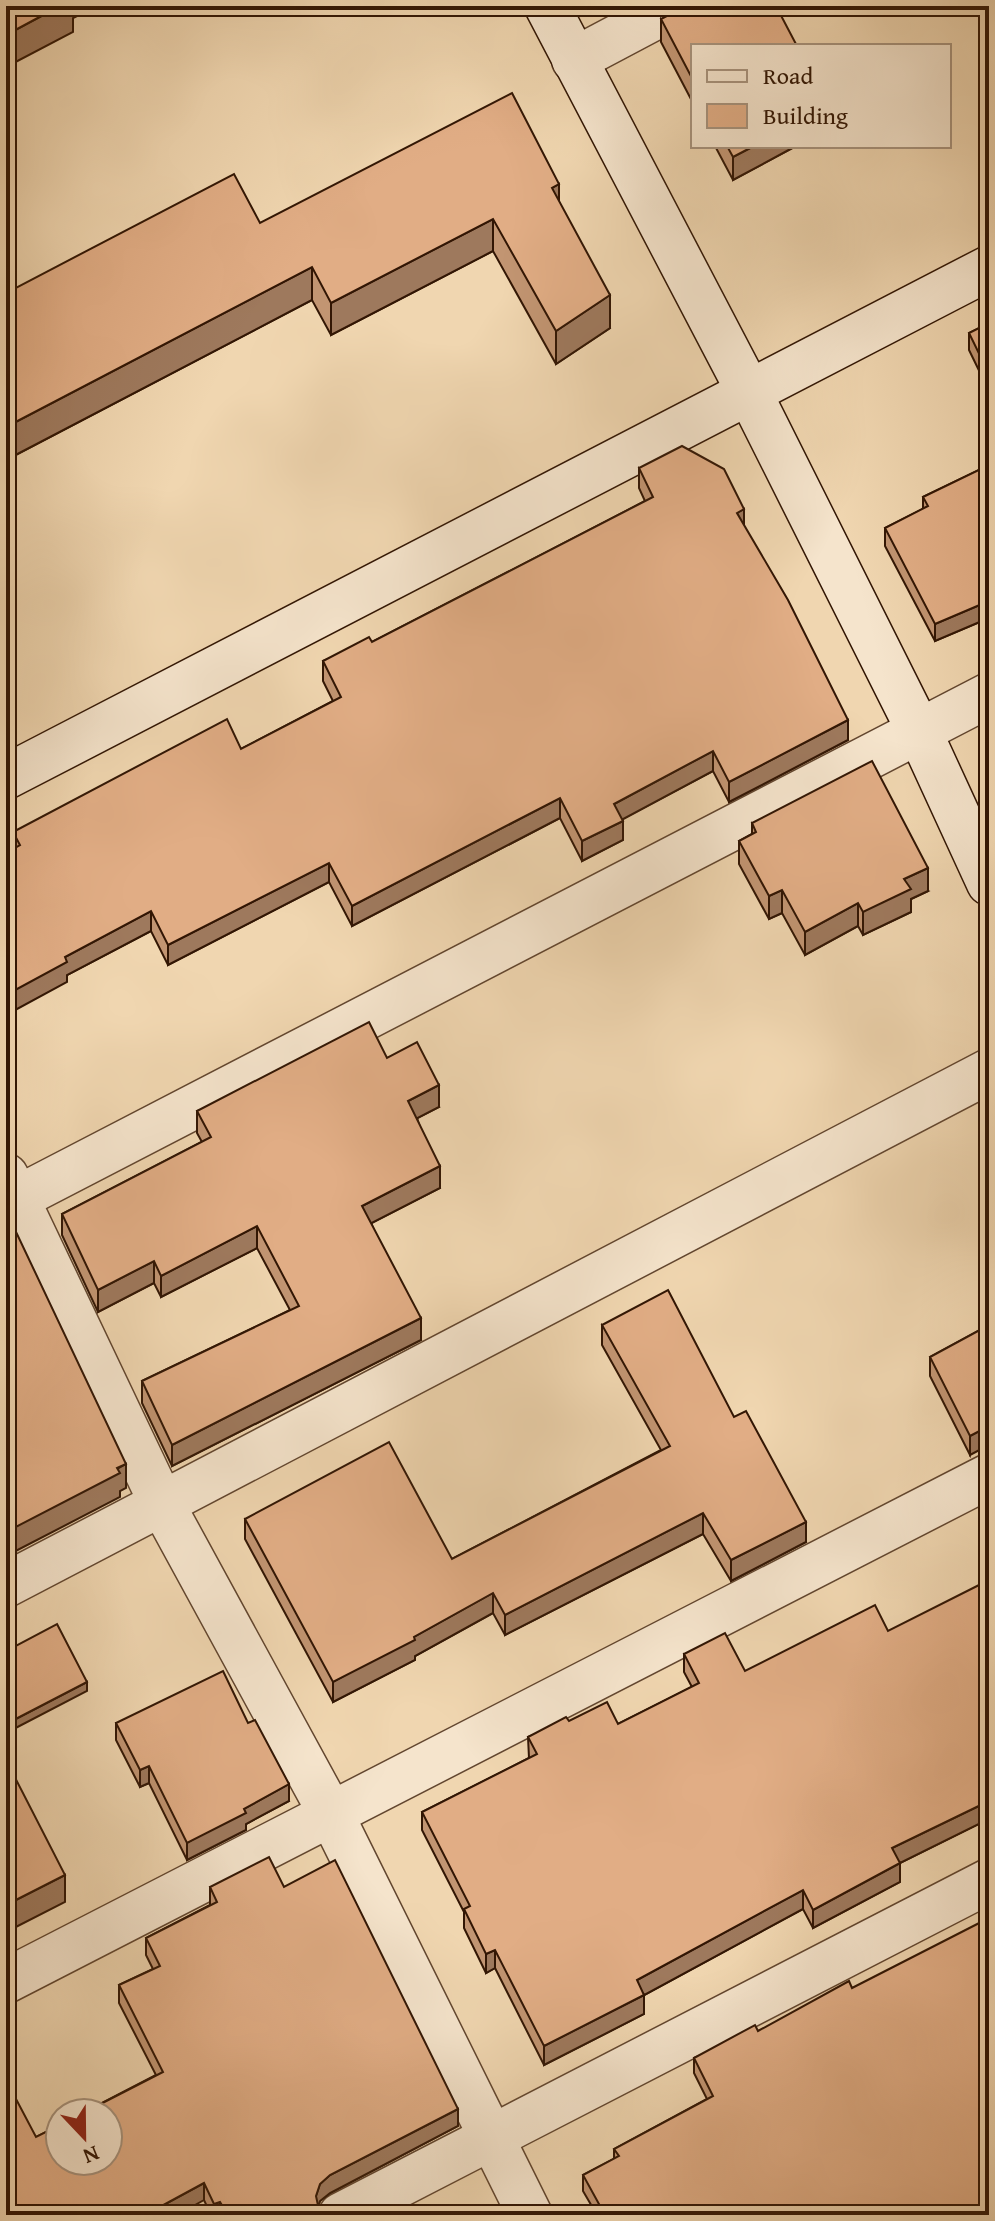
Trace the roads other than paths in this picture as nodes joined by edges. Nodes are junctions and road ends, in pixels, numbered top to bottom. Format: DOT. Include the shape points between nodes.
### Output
graph roads {
  1 [pos="547,6"];
  2 [pos="676,6"];
  3 [pos="574,60"];
  4 [pos="989,268"];
  5 [pos="749,392"];
  6 [pos="989,695"];
  7 [pos="920,733"];
  8 [pos="6,777"];
  9 [pos="989,883"];
  10 [pos="989,1071"];
  11 [pos="10,1193"];
  12 [pos="989,1476"];
  13 [pos="162,1504"];
  14 [pos="6,1585"];
  15 [pos="331,1814"];
  16 [pos="989,1881"];
  17 [pos="6,1981"];
  18 [pos="491,2139"];
  19 [pos="341,2215"];
  20 [pos="530,2215"];
  1 -- 3 [label="street"];
  2 -- 3 [label="street"];
  3 -- 5 [label="street"];
  4 -- 5 [label="street"];
  5 -- 7 [label="street"];
  5 -- 8 [label="street"];
  6 -- 7 [label="street"];
  7 -- 9 [label="street"];
  7 -- 11 [label="street"];
  10 -- 13 [label="street"];
  11 -- 13 [label="street"];
  12 -- 15 [label="street"];
  13 -- 14 [label="street"];
  13 -- 15 [label="street"];
  15 -- 17 [label="street"];
  15 -- 18 [label="street"];
  16 -- 18 [label="street"];
  18 -- 19 [label="street"];
  18 -- 20 [label="street"];
}
